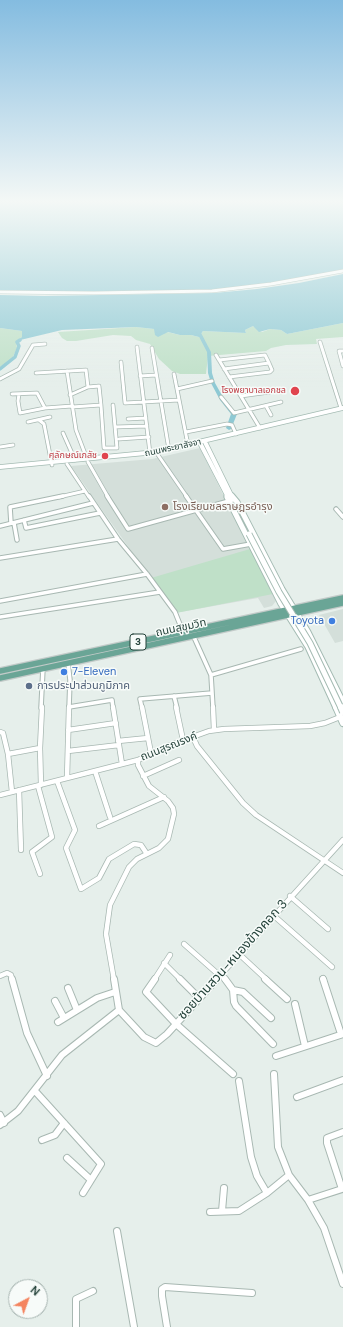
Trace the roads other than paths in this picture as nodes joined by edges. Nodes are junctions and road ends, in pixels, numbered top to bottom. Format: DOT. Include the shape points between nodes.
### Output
graph roads {
  1 [pos="343,272"];
  2 [pos="0,293"];
  3 [pos="320,342"];
  4 [pos="45,344"];
  5 [pos="137,347"];
  6 [pos="152,348"];
  7 [pos="343,351"];
  8 [pos="216,355"];
  9 [pos="219,360"];
  10 [pos="121,362"];
  11 [pos="269,363"];
  12 [pos="343,366"];
  13 [pos="224,369"];
  14 [pos="67,371"];
  15 [pos="36,373"];
  16 [pos="174,374"];
  17 [pos="156,375"];
  18 [pos="140,376"];
  19 [pos="229,377"];
  20 [pos="0,379"];
  21 [pos="211,381"];
  22 [pos="88,387"];
  23 [pos="177,389"];
  24 [pos="277,391"];
  25 [pos="12,394"];
  26 [pos="19,394"];
  27 [pos="70,396"];
  28 [pos="241,396"];
  29 [pos="221,397"];
  30 [pos="179,400"];
  31 [pos="160,401"];
  32 [pos="144,402"];
  33 [pos="281,402"];
  34 [pos="101,405"];
  35 [pos="113,405"];
  36 [pos="72,406"];
  37 [pos="266,406"];
  38 [pos="45,408"];
  39 [pos="249,410"];
  40 [pos="342,410"];
  41 [pos="271,416"];
  42 [pos="50,417"];
  43 [pos="146,418"];
  44 [pos="128,419"];
  45 [pos="39,420"];
  46 [pos="28,422"];
  47 [pos="147,426"];
  48 [pos="115,428"];
  49 [pos="262,430"];
  50 [pos="186,432"];
  51 [pos="63,433"];
  52 [pos="236,434"];
  53 [pos="148,438"];
  54 [pos="119,439"];
  55 [pos="203,444"];
  56 [pos="13,445"];
  57 [pos="188,445"];
  58 [pos="0,447"];
  59 [pos="110,448"];
  60 [pos="169,450"];
  61 [pos="150,453"];
  62 [pos="158,455"];
  63 [pos="111,457"];
  64 [pos="75,460"];
  65 [pos="88,461"];
  66 [pos="51,464"];
  67 [pos="67,464"];
  68 [pos="0,468"];
  69 [pos="85,491"];
  70 [pos="230,498"];
  71 [pos="93,503"];
  72 [pos="336,509"];
  73 [pos="196,510"];
  74 [pos="100,513"];
  75 [pos="343,517"];
  76 [pos="24,520"];
  77 [pos="13,523"];
  78 [pos="0,526"];
  79 [pos="118,539"];
  80 [pos="17,540"];
  81 [pos="251,544"];
  82 [pos="0,558"];
  83 [pos="147,574"];
  84 [pos="160,592"];
  85 [pos="343,598"];
  86 [pos="0,601"];
  87 [pos="343,603"];
  88 [pos="295,610"];
  89 [pos="287,612"];
  90 [pos="0,617"];
  91 [pos="183,632"];
  92 [pos="193,635"];
  93 [pos="313,641"];
  94 [pos="305,643"];
  95 [pos="302,649"];
  96 [pos="68,663"];
  97 [pos="43,668"];
  98 [pos="0,671"];
  99 [pos="211,675"];
  100 [pos="0,678"];
  101 [pos="212,693"];
  102 [pos="174,696"];
  103 [pos="343,702"];
  104 [pos="69,707"];
  105 [pos="342,717"];
  106 [pos="116,723"];
  107 [pos="68,730"];
  108 [pos="214,730"];
  109 [pos="0,732"];
  110 [pos="193,737"];
  111 [pos="148,738"];
  112 [pos="183,740"];
  113 [pos="119,743"];
  114 [pos="40,748"];
  115 [pos="68,751"];
  116 [pos="151,753"];
  117 [pos="8,754"];
  118 [pos="138,760"];
  119 [pos="179,760"];
  120 [pos="122,764"];
  121 [pos="95,771"];
  122 [pos="143,776"];
  123 [pos="67,778"];
  124 [pos="57,781"];
  125 [pos="39,785"];
  126 [pos="19,790"];
  127 [pos="12,792"];
  128 [pos="0,795"];
  129 [pos="164,797"];
  130 [pos="110,817"];
  131 [pos="99,826"];
  132 [pos="343,840"];
  133 [pos="21,850"];
  134 [pos="148,854"];
  135 [pos="324,860"];
  136 [pos="343,873"];
  137 [pos="40,874"];
  138 [pos="290,896"];
  139 [pos="273,915"];
  140 [pos="328,929"];
  141 [pos="184,944"];
  142 [pos="239,954"];
  143 [pos="170,955"];
  144 [pos="164,964"];
  145 [pos="332,967"];
  146 [pos="220,975"];
  147 [pos="0,976"];
  148 [pos="323,978"];
  149 [pos="68,988"];
  150 [pos="234,990"];
  151 [pos="115,992"];
  152 [pos="199,998"];
  153 [pos="287,999"];
  154 [pos="55,1001"];
  155 [pos="295,1004"];
  156 [pos="78,1010"];
  157 [pos="119,1010"];
  158 [pos="64,1018"];
  159 [pos="271,1018"];
  160 [pos="58,1022"];
  161 [pos="176,1024"];
  162 [pos="342,1034"];
  163 [pos="273,1044"];
  164 [pos="305,1046"];
  165 [pos="276,1056"];
  166 [pos="233,1074"];
  167 [pos="274,1074"];
  168 [pos="47,1076"];
  169 [pos="343,1080"];
  170 [pos="239,1082"];
  171 [pos="35,1091"];
  172 [pos="297,1098"];
  173 [pos="0,1115"];
  174 [pos="64,1122"];
  175 [pos="2,1124"];
  176 [pos="343,1132"];
  177 [pos="42,1140"];
  178 [pos="67,1158"];
  179 [pos="289,1176"];
  180 [pos="91,1180"];
  181 [pos="224,1188"];
  182 [pos="83,1193"];
  183 [pos="267,1193"];
  184 [pos="308,1200"];
  185 [pos="210,1212"];
  186 [pos="222,1212"];
  187 [pos="117,1231"];
  188 [pos="343,1284"];
  189 [pos="93,1290"];
  190 [pos="252,1293"];
  191 [pos="76,1327"];
  192 [pos="134,1327"];
  193 [pos="167,1327"];
  1 -- 2 [label="main road" via="265,287 212,292 86,295"];
  3 -- 40 [label="street"];
  4 -- 20 [label="street" via="32,345 19,369"];
  5 -- 18 [label="street"];
  6 -- 17 [label="street"];
  7 -- 12 [label="street" via="339,351"];
  8 -- 9 [label="street"];
  9 -- 11 [label="street" via="265,354"];
  9 -- 13 [label="street"];
  10 -- 32 [label="street" via="125,403"];
  11 -- 13 [label="street"];
  11 -- 19 [label="street" via="272,370 270,372"];
  13 -- 19 [label="street"];
  14 -- 15 [label="street"];
  14 -- 22 [label="street" via="86,370"];
  14 -- 27 [label="street"];
  16 -- 23 [label="street"];
  17 -- 18 [label="street"];
  17 -- 31 [label="street"];
  18 -- 32 [label="street"];
  19 -- 28 [label="street"];
  21 -- 23 [label="street"];
  22 -- 27 [label="street"];
  22 -- 34 [label="street" via="99,386"];
  23 -- 30 [label="street"];
  24 -- 28 [label="street"];
  25 -- 26 [label="street"];
  26 -- 38 [label="street" via="37,393"];
  26 -- 38 [label="street" via="20,413"];
  27 -- 36 [label="street"];
  28 -- 39 [label="street"];
  29 -- 39 [label="street" via="234,413"];
  30 -- 31 [label="street"];
  30 -- 50 [label="street"];
  31 -- 32 [label="street"];
  31 -- 60 [label="street"];
  32 -- 43 [label="street"];
  33 -- 37 [label="street"];
  34 -- 36 [label="street"];
  34 -- 59 [label="street" via="104,448"];
  35 -- 48 [label="street"];
  36 -- 38 [label="street"];
  36 -- 65 [label="street" via="76,430"];
  37 -- 39 [label="street"];
  37 -- 41 [label="street"];
  39 -- 49 [label="street"];
  40 -- 49 [label="main road, ถนนพระยาสัจจา"];
  42 -- 45 [label="street"];
  43 -- 44 [label="street"];
  43 -- 47 [label="street"];
  45 -- 46 [label="street"];
  45 -- 66 [label="street" via="44,424"];
  47 -- 48 [label="street"];
  47 -- 53 [label="street"];
  48 -- 59 [label="street" via="117,448"];
  49 -- 52 [label="main road, ถนนพระยาสัจจา"];
  49 -- 55 [label="main road, ถนนพระยาสัจจา"];
  50 -- 52 [label="street" via="229,424"];
  50 -- 57 [label="street"];
  51 -- 64 [label="street"];
  52 -- 55 [label="main road, ถนนพระยาสัจจา"];
  53 -- 54 [label="street"];
  53 -- 61 [label="street"];
  55 -- 57 [label="main road, ถนนพระยาสัจจา"];
  55 -- 62 [label="main road, ถนนพระยาสัจจา"];
  55 -- 70 [label="main road"];
  56 -- 58 [label="street"];
  57 -- 60 [label="main road, ถนนพระยาสัจจา"];
  59 -- 63 [label="street"];
  60 -- 61 [label="main road, ถนนพระยาสัจจา"];
  61 -- 63 [label="main road, ถนนพระยาสัจจา"];
  62 -- 65 [label="main road, ถนนพระยาสัจจา"];
  62 -- 73 [label="street"];
  63 -- 65 [label="main road, ถนนพระยาสัจจา"];
  64 -- 65 [label="main road, ถนนพระยาสัจจา"];
  64 -- 66 [label="main road, ถนนพระยาสัจจา"];
  65 -- 67 [label="main road, ถนนพระยาสัจจา"];
  65 -- 73 [label="street" via="128,529"];
  66 -- 67 [label="main road, ถนนพระยาสัจจา"];
  66 -- 68 [label="main road, ถนนพระยาสัจจา"];
  67 -- 69 [label="street"];
  69 -- 71 [label="street"];
  69 -- 77 [label="street" via="10,507"];
  70 -- 73 [label="street"];
  70 -- 81 [label="main road"];
  70 -- 88 [label="main road"];
  70 -- 105 [label="main road, bridge" via="279,592 310,643"];
  71 -- 74 [label="street"];
  71 -- 76 [label="street"];
  72 -- 75 [label="street"];
  73 -- 81 [label="street" via="223,549"];
  74 -- 76 [label="street" via="26,528"];
  74 -- 79 [label="street"];
  76 -- 77 [label="street"];
  77 -- 78 [label="street"];
  77 -- 80 [label="street"];
  79 -- 82 [label="street"];
  79 -- 83 [label="street"];
  81 -- 89 [label="main road"];
  83 -- 84 [label="street"];
  83 -- 86 [label="street"];
  84 -- 90 [label="street"];
  84 -- 91 [label="street" via="175,612"];
  85 -- 88 [label="main road, ถนนสุขุมวิท / 3"];
  87 -- 88 [label="main road, ถนนสุขุมวิท / 3"];
  88 -- 89 [label="main road, ถนนสุขุมวิท / 3"];
  88 -- 93 [label="main road"];
  89 -- 91 [label="main road, ถนนสุขุมวิท / 3"];
  89 -- 92 [label="main road, ถนนสุขุมวิท / 3"];
  89 -- 94 [label="main road"];
  91 -- 98 [label="main road, ถนนสุขุมวิท / 3"];
  92 -- 96 [label="main road, ถนนสุขุมวิท / 3"];
  92 -- 99 [label="street"];
  93 -- 94 [label="main road"];
  93 -- 103 [label="main road"];
  94 -- 105 [label="main road"];
  95 -- 99 [label="street"];
  96 -- 97 [label="main road, ถนนสุขุมวิท / 3"];
  96 -- 104 [label="street"];
  97 -- 100 [label="main road, ถนนสุขุมวิท / 3"];
  97 -- 114 [label="street"];
  99 -- 101 [label="street"];
  101 -- 102 [label="street"];
  101 -- 108 [label="street"];
  102 -- 111 [label="street" via="140,699"];
  102 -- 112 [label="street"];
  104 -- 106 [label="street" via="112,700"];
  104 -- 107 [label="street"];
  105 -- 108 [label="street, ถนนสุรณรงค์" via="310,726"];
  106 -- 107 [label="street"];
  106 -- 113 [label="street"];
  107 -- 115 [label="street"];
  108 -- 110 [label="street, ถนนสุรณรงค์"];
  109 -- 117 [label="street" via="3,733"];
  110 -- 112 [label="street, ถนนสุรณรงค์"];
  110 -- 135 [label="street" via="243,803 256,815"];
  111 -- 113 [label="street"];
  111 -- 116 [label="street"];
  112 -- 116 [label="street, ถนนสุรณรงค์"];
  113 -- 115 [label="street"];
  113 -- 120 [label="street"];
  114 -- 117 [label="street"];
  114 -- 125 [label="street"];
  115 -- 123 [label="street"];
  116 -- 118 [label="street, ถนนสุรณรงค์"];
  117 -- 127 [label="street"];
  118 -- 120 [label="street, ถนนสุรณรงค์"];
  118 -- 122 [label="street"];
  119 -- 122 [label="street"];
  120 -- 121 [label="street, ถนนสุรณรงค์"];
  121 -- 123 [label="street, ถนนสุรณรงค์"];
  121 -- 130 [label="street"];
  122 -- 129 [label="street" via="149,786"];
  123 -- 124 [label="street, ถนนสุรณรงค์"];
  124 -- 125 [label="street, ถนนสุรณรงค์"];
  124 -- 134 [label="street" via="75,830 66,848 81,889 97,880 109,860 134,844 141,845"];
  125 -- 126 [label="street, ถนนสุรณรงค์"];
  125 -- 137 [label="street" via="52,837 32,852"];
  126 -- 127 [label="street, ถนนสุรณรงค์"];
  126 -- 133 [label="street"];
  127 -- 128 [label="street, ถนนสุรณรงค์"];
  129 -- 131 [label="street"];
  129 -- 134 [label="street" via="173,808 174,814 168,839 160,848"];
  132 -- 135 [label="street, ซอยบ้านสวน-หนองข้างคอก 3"];
  134 -- 151 [label="street" via="129,867 110,905 106,934"];
  135 -- 136 [label="street"];
  135 -- 138 [label="street, ซอยบ้านสวน-หนองข้างคอก 3"];
  138 -- 139 [label="street, ซอยบ้านสวน-หนองข้างคอก 3"];
  138 -- 140 [label="street"];
  139 -- 142 [label="street, ซอยบ้านสวน-หนองข้างคอก 3"];
  139 -- 145 [label="street"];
  141 -- 146 [label="street"];
  142 -- 146 [label="street, ซอยบ้านสวน-หนองข้างคอก 3"];
  142 -- 153 [label="street"];
  143 -- 144 [label="street"];
  144 -- 152 [label="street"];
  144 -- 161 [label="street" via="146,992"];
  146 -- 150 [label="street"];
  146 -- 152 [label="street, ซอยบ้านสวน-หนองข้างคอก 3"];
  147 -- 168 [label="street" via="9,974 12,978 27,1033"];
  148 -- 162 [label="street"];
  149 -- 156 [label="street"];
  150 -- 159 [label="street" via="243,992"];
  150 -- 163 [label="street" via="236,1006"];
  151 -- 156 [label="street" via="97,998"];
  151 -- 157 [label="street"];
  152 -- 161 [label="street, ซอยบ้านสวน-หนองข้างคอก 3"];
  154 -- 158 [label="street"];
  155 -- 164 [label="street"];
  156 -- 158 [label="street"];
  157 -- 161 [label="street, ซอยบ้านสวน-หนองข้างคอก 3" via="144,1037 156,1043"];
  157 -- 168 [label="street" via="62,1055"];
  158 -- 160 [label="street"];
  161 -- 166 [label="street"];
  162 -- 164 [label="street"];
  164 -- 165 [label="street"];
  167 -- 179 [label="street" via="278,1147"];
  168 -- 171 [label="street"];
  169 -- 172 [label="street"];
  170 -- 183 [label="street" via="251,1157 257,1176"];
  171 -- 174 [label="street"];
  171 -- 175 [label="street" via="18,1111"];
  173 -- 175 [label="street"];
  174 -- 177 [label="street" via="55,1135"];
  174 -- 180 [label="street" via="101,1164"];
  176 -- 184 [label="street" via="327,1138 342,1190"];
  178 -- 180 [label="street"];
  179 -- 183 [label="street"];
  179 -- 184 [label="street"];
  180 -- 182 [label="street"];
  181 -- 186 [label="street"];
  183 -- 186 [label="street" via="239,1211"];
  184 -- 188 [label="street" via="324,1228"];
  185 -- 186 [label="street"];
  187 -- 192 [label="street"];
  189 -- 191 [label="street" via="76,1299"];
  190 -- 193 [label="street" via="165,1287 162,1289 162,1296"];
}
